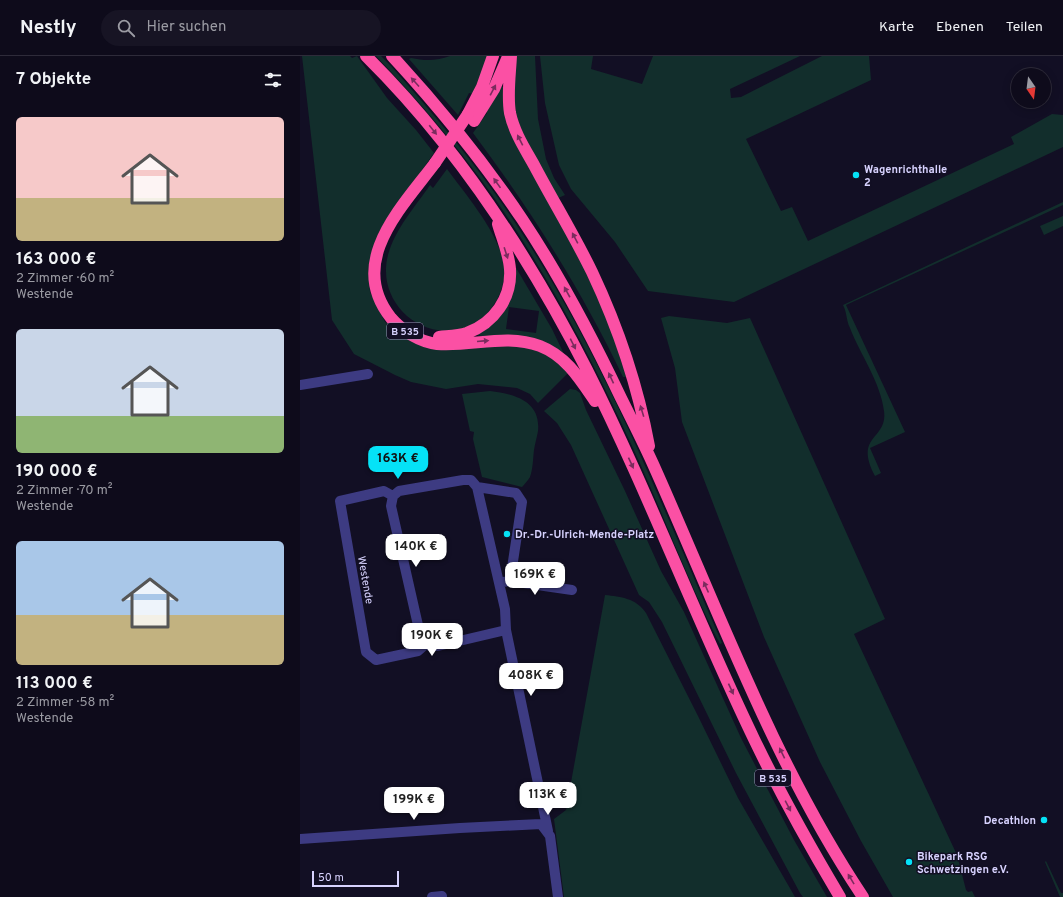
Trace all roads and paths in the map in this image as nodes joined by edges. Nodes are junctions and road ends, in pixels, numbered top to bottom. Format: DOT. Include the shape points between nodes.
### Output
graph roads {
  1 [pos="366,56"];
  2 [pos="392,56"];
  3 [pos="492,56"];
  4 [pos="510,56"];
  5 [pos="471,118"];
  6 [pos="437,166"];
  7 [pos="496,215"];
  8 [pos="368,374"];
  9 [pos="300,385"];
  10 [pos="614,428"];
  11 [pos="652,463"];
  12 [pos="477,487"];
  13 [pos="393,496"];
  14 [pos="510,581"];
  15 [pos="499,582"];
  16 [pos="572,590"];
  17 [pos="506,630"];
  18 [pos="426,644"];
  19 [pos="549,834"];
  20 [pos="300,839"];
  21 [pos="558,897"];
  22 [pos="840,897"];
  23 [pos="863,897"];
  1 -- 7 [label="highway, B 535, one-way" via="430,127"];
  11 -- 2 [label="highway, B 535, one-way" via="586,327 523,220 475,153"];
  3 -- 5 [label="highway, B 535"];
  5 -- 4 [label="highway, B 535, one-way" via="494,89"];
  11 -- 4 [label="highway, B 535, one-way" via="644,420 626,358 602,295 574,236 513,124 509,103"];
  5 -- 6 [label="highway, B 535, bridge"];
  7 -- 6 [label="highway, B 535, one-way" via="510,269 508,290 497,312 478,328 466,334 438,337 413,327 401,318 390,305 385,292 382,278 385,253 389,240"];
  6 -- 10 [label="highway, B 535, one-way" via="387,229 378,247 374,269 375,284 379,299 388,314 410,334 431,342 458,344 512,340 550,351 572,368"];
  7 -- 10 [label="highway, B 535, one-way" via="562,323"];
  8 -- 9 [label="street"];
  10 -- 22 [label="highway, B 535, one-way" via="753,738 801,831"];
  23 -- 11 [label="highway, B 535, one-way" via="806,801 767,722"];
  12 -- 13 [label="street" via="471,480 463,480 399,491"];
  12 -- 14 [label="street" via="516,493 522,502"];
  12 -- 15 [label="street"];
  13 -- 18 [label="street" via="391,506 420,634"];
  13 -- 18 [label="street, Westende" via="384,491 340,500 366,652 376,660 418,651"];
  14 -- 15 [label="street"];
  14 -- 16 [label="street"];
  15 -- 17 [label="street" via="506,609"];
  17 -- 18 [label="street, Westende" via="438,646"];
  17 -- 19 [label="street"];
  19 -- 20 [label="street" via="541,824 529,824"];
  19 -- 21 [label="street"];
}
